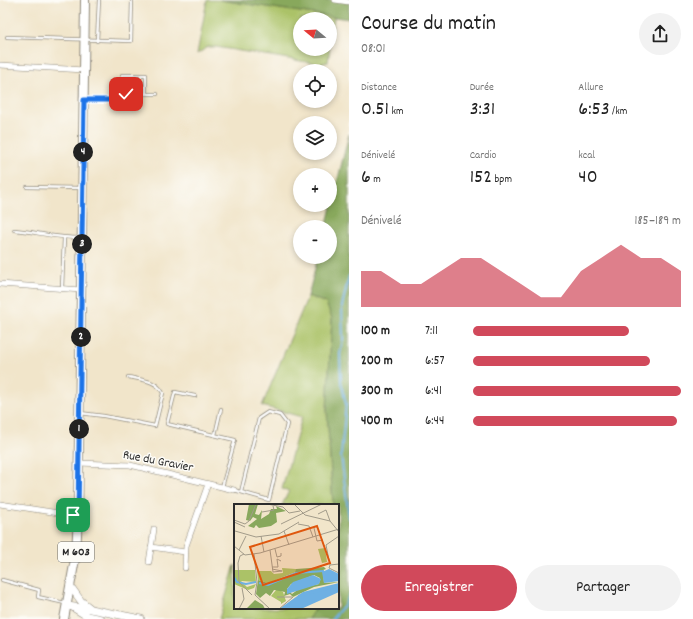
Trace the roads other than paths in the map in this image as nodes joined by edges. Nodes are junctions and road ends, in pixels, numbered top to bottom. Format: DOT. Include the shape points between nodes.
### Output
graph roads {
  1 [pos="85,0"];
  2 [pos="99,0"];
  3 [pos="132,0"];
  4 [pos="335,0"];
  5 [pos="349,2"];
  6 [pos="7,37"];
  7 [pos="84,40"];
  8 [pos="97,41"];
  9 [pos="0,65"];
  10 [pos="84,70"];
  11 [pos="122,74"];
  12 [pos="146,94"];
  13 [pos="157,94"];
  14 [pos="84,100"];
  15 [pos="27,187"];
  16 [pos="83,188"];
  17 [pos="14,230"];
  18 [pos="64,238"];
  19 [pos="82,238"];
  20 [pos="0,284"];
  21 [pos="62,288"];
  22 [pos="82,290"];
  23 [pos="128,377"];
  24 [pos="195,396"];
  25 [pos="221,409"];
  26 [pos="80,413"];
  27 [pos="215,435"];
  28 [pos="79,463"];
  29 [pos="208,484"];
  30 [pos="222,487"];
  31 [pos="234,490"];
  32 [pos="241,492"];
  33 [pos="0,504"];
  34 [pos="78,516"];
  35 [pos="154,529"];
  36 [pos="151,547"];
  37 [pos="185,552"];
  38 [pos="149,562"];
  39 [pos="185,568"];
  40 [pos="2,580"];
  41 [pos="71,587"];
  42 [pos="69,606"];
  43 [pos="90,608"];
  44 [pos="87,616"];
  45 [pos="126,617"];
  46 [pos="64,619"];
  47 [pos="76,619"];
  48 [pos="100,619"];
  49 [pos="141,619"];
  1 -- 7 [label="main road, M 603"];
  2 -- 8 [label="lane"];
  3 -- 8 [label="lane" via="131,41"];
  4 -- 5 [label="street"];
  6 -- 7 [label="lane"];
  7 -- 8 [label="lane"];
  7 -- 10 [label="main road, M 603"];
  9 -- 10 [label="street"];
  10 -- 14 [label="main road, M 603"];
  11 -- 12 [label="lane" via="146,75"];
  12 -- 13 [label="lane"];
  12 -- 14 [label="lane" via="126,94 117,100"];
  14 -- 16 [label="main road, M 603"];
  15 -- 16 [label="lane"];
  16 -- 19 [label="main road, M 603"];
  17 -- 18 [label="lane"];
  18 -- 19 [label="lane"];
  18 -- 21 [label="lane"];
  19 -- 22 [label="main road, M 603"];
  20 -- 21 [label="street"];
  21 -- 22 [label="street"];
  22 -- 26 [label="main road, M 603"];
  23 -- 26 [label="lane" via="153,382 159,386 163,394 155,426"];
  24 -- 27 [label="lane" via="175,392 168,424"];
  25 -- 27 [label="lane"];
  26 -- 28 [label="main road, M 603"];
  27 -- 30 [label="lane" via="235,440"];
  28 -- 29 [label="street, Rue du Gravier" via="130,465"];
  28 -- 34 [label="main road, M 603"];
  29 -- 30 [label="street, Rue du Gravier"];
  29 -- 37 [label="street, Rue du Gravier"];
  30 -- 31 [label="street, Rue du Gravier"];
  31 -- 32 [label="lane"];
  32 -- 32 [label="lane" via="269,500 287,424 280,415 268,412 259,418"];
  33 -- 34 [label="street"];
  34 -- 41 [label="main road, M 603"];
  35 -- 36 [label="street"];
  36 -- 37 [label="street"];
  36 -- 38 [label="street"];
  37 -- 39 [label="street, Rue du Gravier"];
  40 -- 42 [label="lane" via="39,590 38,597"];
  41 -- 42 [label="main road, M 603"];
  41 -- 43 [label="main road" via="79,599"];
  42 -- 43 [label="main road"];
  42 -- 44 [label="main road"];
  42 -- 46 [label="main road, M 603"];
  43 -- 45 [label="main road"];
  44 -- 47 [label="main road"];
  44 -- 48 [label="main road"];
  45 -- 49 [label="main road"];
}
